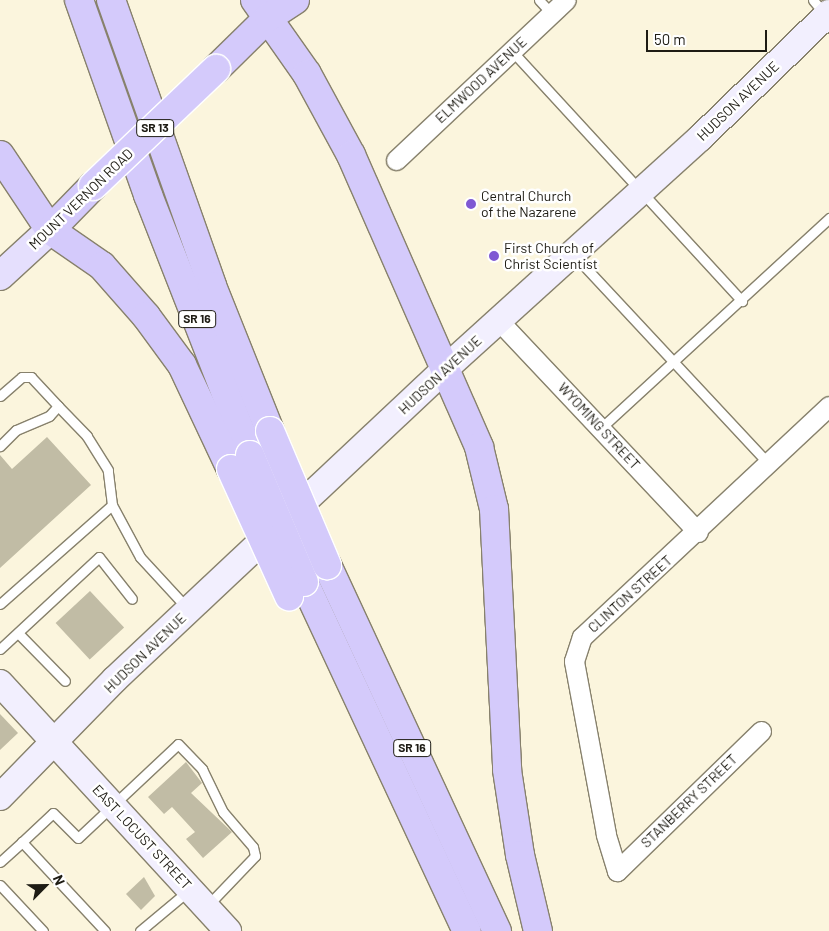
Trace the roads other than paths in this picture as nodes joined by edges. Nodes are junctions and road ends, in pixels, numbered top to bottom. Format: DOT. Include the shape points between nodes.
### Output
graph roads {
  1 [pos="79,0"];
  2 [pos="111,0"];
  3 [pos="295,0"];
  4 [pos="539,0"];
  5 [pos="566,0"];
  6 [pos="268,6"];
  7 [pos="823,9"];
  8 [pos="552,14"];
  9 [pos="512,51"];
  10 [pos="0,155"];
  11 [pos="396,160"];
  12 [pos="644,190"];
  13 [pos="829,218"];
  14 [pos="50,230"];
  15 [pos="573,254"];
  16 [pos="0,276"];
  17 [pos="742,301"];
  18 [pos="500,321"];
  19 [pos="674,362"];
  20 [pos="444,370"];
  21 [pos="0,396"];
  22 [pos="58,406"];
  23 [pos="829,406"];
  24 [pos="602,427"];
  25 [pos="0,446"];
  26 [pos="240,462"];
  27 [pos="769,464"];
  28 [pos="112,505"];
  29 [pos="698,532"];
  30 [pos="132,599"];
  31 [pos="0,604"];
  32 [pos="189,610"];
  33 [pos="18,632"];
  34 [pos="0,649"];
  35 [pos="65,681"];
  36 [pos="0,683"];
  37 [pos="761,731"];
  38 [pos="57,744"];
  39 [pos="0,797"];
  40 [pos="112,805"];
  41 [pos="22,842"];
  42 [pos="0,862"];
  43 [pos="617,871"];
  44 [pos="0,885"];
  45 [pos="198,898"];
  46 [pos="43,931"];
  47 [pos="105,931"];
  48 [pos="140,931"];
  49 [pos="228,931"];
  50 [pos="467,931"];
  51 [pos="497,931"];
  52 [pos="538,931"];
  1 -- 26 [label="highway, SR 16"];
  2 -- 51 [label="highway, SR 16, bridge" via="212,286 270,431 327,565"];
  3 -- 6 [label="highway, MOUNT VERNON ROAD / SR 13"];
  4 -- 8 [label="lane"];
  5 -- 8 [label="street, ELMWOOD AVENUE"];
  6 -- 14 [label="highway, MOUNT VERNON ROAD / SR 13, bridge" via="216,69"];
  6 -- 20 [label="highway" via="350,155"];
  7 -- 12 [label="street, HUDSON AVENUE"];
  8 -- 9 [label="street, ELMWOOD AVENUE"];
  9 -- 11 [label="street, ELMWOOD AVENUE"];
  9 -- 12 [label="lane"];
  10 -- 14 [label="highway"];
  12 -- 15 [label="street, HUDSON AVENUE"];
  12 -- 17 [label="lane"];
  13 -- 17 [label="lane"];
  14 -- 16 [label="main road, MOUNT VERNON ROAD / SR 13"];
  14 -- 26 [label="highway" via="102,266 146,316 182,365"];
  15 -- 18 [label="street, HUDSON AVENUE"];
  15 -- 19 [label="lane"];
  17 -- 19 [label="lane"];
  18 -- 20 [label="street, HUDSON AVENUE"];
  18 -- 24 [label="street, WYOMING STREET"];
  19 -- 24 [label="lane"];
  19 -- 27 [label="lane"];
  20 -- 32 [label="street, HUDSON AVENUE"];
  20 -- 52 [label="highway" via="480,447 494,509 508,770 520,855"];
  21 -- 22 [label="lane" via="22,377 31,377"];
  22 -- 25 [label="lane" via="49,416 16,430"];
  22 -- 28 [label="lane" via="87,436 108,470"];
  23 -- 27 [label="street, CLINTON STREET"];
  24 -- 29 [label="street, WYOMING STREET"];
  26 -- 50 [label="highway, SR 16, bridge" via="296,589 344,673"];
  27 -- 29 [label="street, CLINTON STREET"];
  28 -- 31 [label="lane"];
  28 -- 32 [label="lane" via="140,557"];
  29 -- 43 [label="street, CLINTON STREET" via="582,637 574,661 606,834"];
  30 -- 33 [label="lane" via="99,556"];
  32 -- 38 [label="street, HUDSON AVENUE" via="115,679"];
  33 -- 34 [label="lane"];
  33 -- 35 [label="lane"];
  36 -- 38 [label="street, EAST LOCUST STREET"];
  37 -- 43 [label="street, STANBERRY STREET"];
  38 -- 39 [label="street, HUDSON AVENUE"];
  38 -- 40 [label="street, EAST LOCUST STREET"];
  40 -- 41 [label="lane" via="78,838 53,813"];
  40 -- 45 [label="street, EAST LOCUST STREET"];
  40 -- 45 [label="lane" via="178,744 192,757 223,812 253,847 255,856"];
  41 -- 42 [label="lane"];
  41 -- 47 [label="lane"];
  44 -- 46 [label="lane"];
  45 -- 48 [label="lane"];
  45 -- 49 [label="street, EAST LOCUST STREET"];
}
